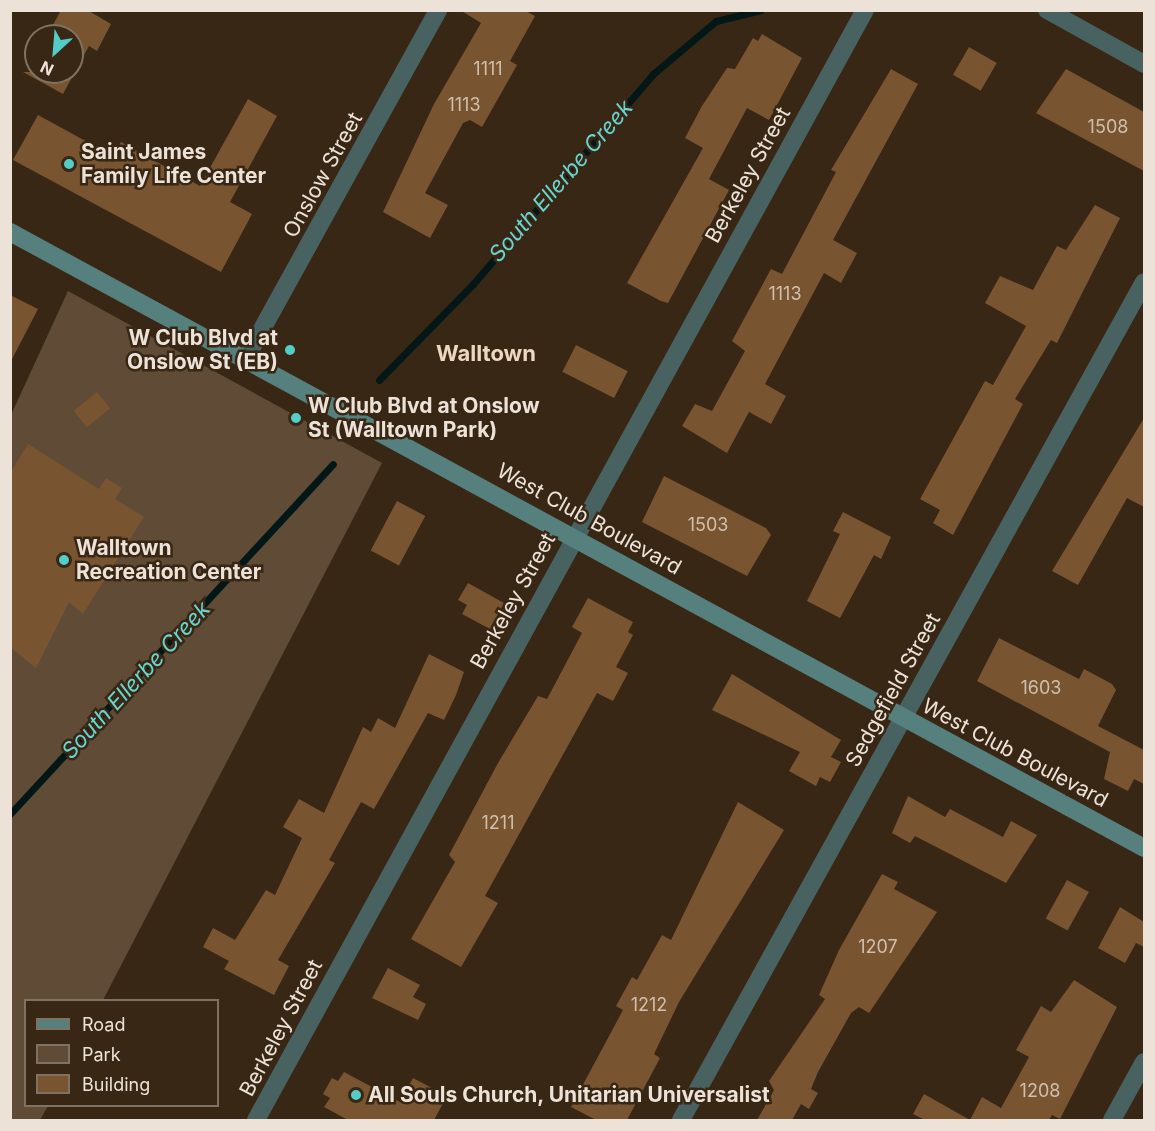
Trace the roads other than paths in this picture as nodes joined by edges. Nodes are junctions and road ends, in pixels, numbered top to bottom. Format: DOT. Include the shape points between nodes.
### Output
graph roads {
  1 [pos="438,10"];
  2 [pos="865,10"];
  3 [pos="1047,10"];
  4 [pos="1144,64"];
  5 [pos="10,232"];
  6 [pos="1144,282"];
  7 [pos="244,360"];
  8 [pos="573,536"];
  9 [pos="902,719"];
  10 [pos="1144,848"];
  11 [pos="1144,1062"];
  12 [pos="256,1120"];
  13 [pos="681,1120"];
  14 [pos="1112,1120"];
  1 -- 7 [label="street, Onslow Street"];
  2 -- 8 [label="street, Berkeley Street"];
  3 -- 4 [label="street"];
  5 -- 7 [label="street, West Club Boulevard"];
  6 -- 9 [label="street, Sedgefield Street"];
  7 -- 8 [label="street, West Club Boulevard"];
  8 -- 9 [label="street, West Club Boulevard"];
  8 -- 12 [label="street, Berkeley Street"];
  9 -- 10 [label="street, West Club Boulevard"];
  9 -- 13 [label="street, Sedgefield Street"];
  11 -- 14 [label="street"];
}
